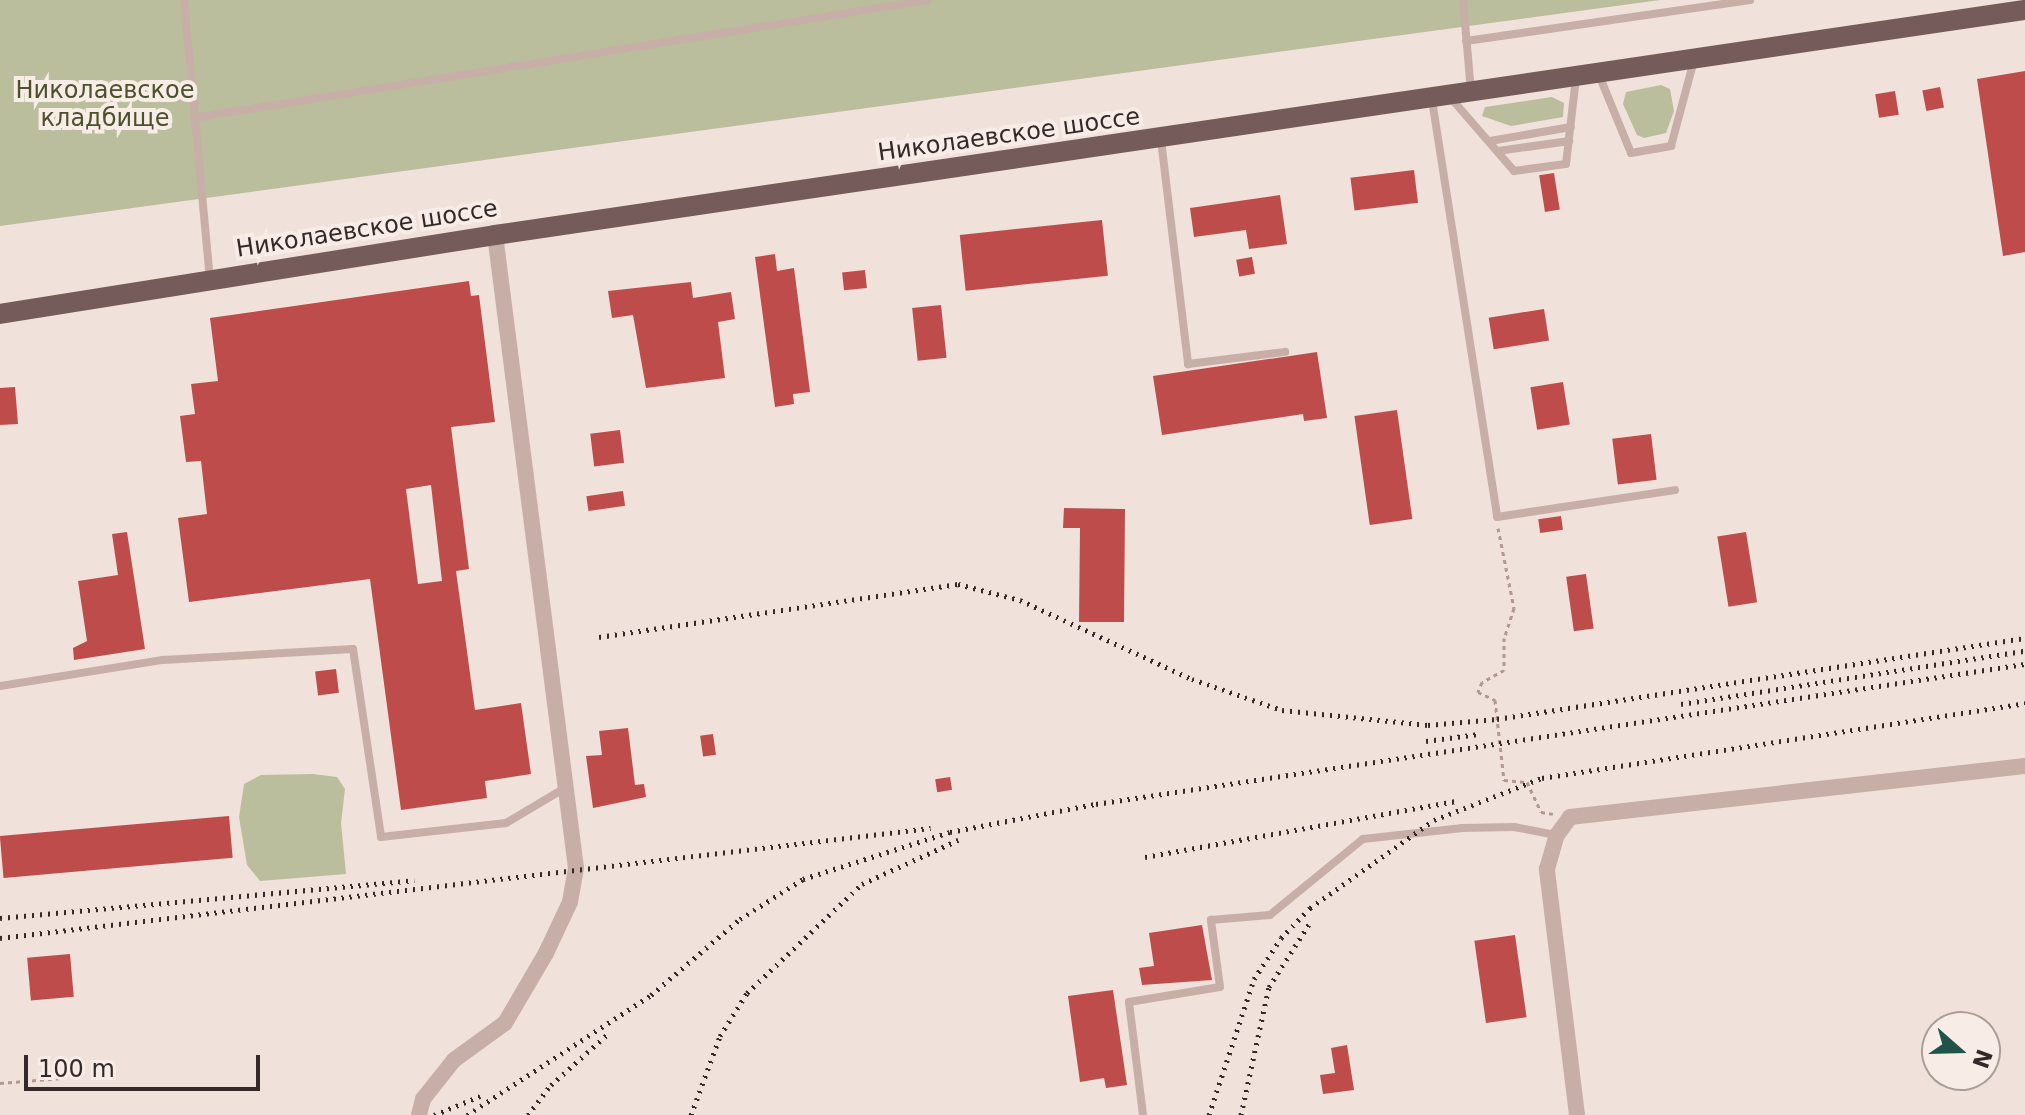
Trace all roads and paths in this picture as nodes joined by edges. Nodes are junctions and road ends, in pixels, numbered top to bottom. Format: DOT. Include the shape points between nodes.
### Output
graph roads {
  1 [pos="184,0"];
  2 [pos="928,0"];
  3 [pos="1463,0"];
  4 [pos="1748,0"];
  5 [pos="2025,10"];
  6 [pos="1466,41"];
  7 [pos="1695,60"];
  8 [pos="1598,74"];
  9 [pos="1576,77"];
  10 [pos="1471,93"];
  11 [pos="1441,98"];
  12 [pos="194,118"];
  13 [pos="1571,127"];
  14 [pos="1161,139"];
  15 [pos="1490,141"];
  16 [pos="1569,141"];
  17 [pos="1498,151"];
  18 [pos="495,235"];
  19 [pos="210,280"];
  20 [pos="0,314"];
  21 [pos="1285,352"];
  22 [pos="1675,490"];
  23 [pos="1497,517"];
  24 [pos="0,686"];
  25 [pos="2025,766"];
  26 [pos="566,788"];
  27 [pos="1570,817"];
  28 [pos="1557,835"];
  29 [pos="62,1078"];
  30 [pos="0,1083"];
  31 [pos="419,1115"];
  32 [pos="1143,1115"];
  33 [pos="1577,1115"];
  1 -- 12 [label="lane"];
  2 -- 12 [label="lane"];
  3 -- 6 [label="lane"];
  4 -- 6 [label="lane"];
  5 -- 7 [label="main road, Николаевское шоссе"];
  6 -- 10 [label="lane"];
  7 -- 8 [label="main road, Николаевское шоссе"];
  7 -- 8 [label="lane" via="1671,146 1631,153"];
  8 -- 9 [label="main road, Николаевское шоссе"];
  9 -- 10 [label="main road, Николаевское шоссе"];
  9 -- 13 [label="lane"];
  10 -- 11 [label="main road, Николаевское шоссе"];
  11 -- 14 [label="main road, Николаевское шоссе"];
  11 -- 15 [label="lane"];
  11 -- 23 [label="lane"];
  12 -- 19 [label="lane"];
  13 -- 15 [label="lane"];
  13 -- 16 [label="lane"];
  14 -- 18 [label="main road, Николаевское шоссе"];
  14 -- 21 [label="lane" via="1188,364"];
  15 -- 17 [label="lane"];
  16 -- 17 [label="lane"];
  16 -- 17 [label="lane" via="1566,164 1514,171"];
  18 -- 19 [label="main road, Николаевское шоссе"];
  18 -- 26 [label="street"];
  19 -- 20 [label="main road, Николаевское шоссе"];
  22 -- 23 [label="lane"];
  23 -- 27 [label="path" via="1514,608 1504,638 1504,670 1482,682 1478,692 1495,700 1504,780 1527,782 1541,812"];
  24 -- 26 [label="lane" via="163,660 353,649 381,837 506,823"];
  25 -- 27 [label="street"];
  26 -- 31 [label="street" via="576,868 570,902 505,1023 454,1060 423,1099"];
  27 -- 28 [label="street"];
  28 -- 32 [label="lane" via="1514,827 1462,828 1363,839 1270,915 1211,920 1220,987 1129,1002"];
  28 -- 33 [label="street" via="1547,869"];
  29 -- 30 [label="path"];
}
